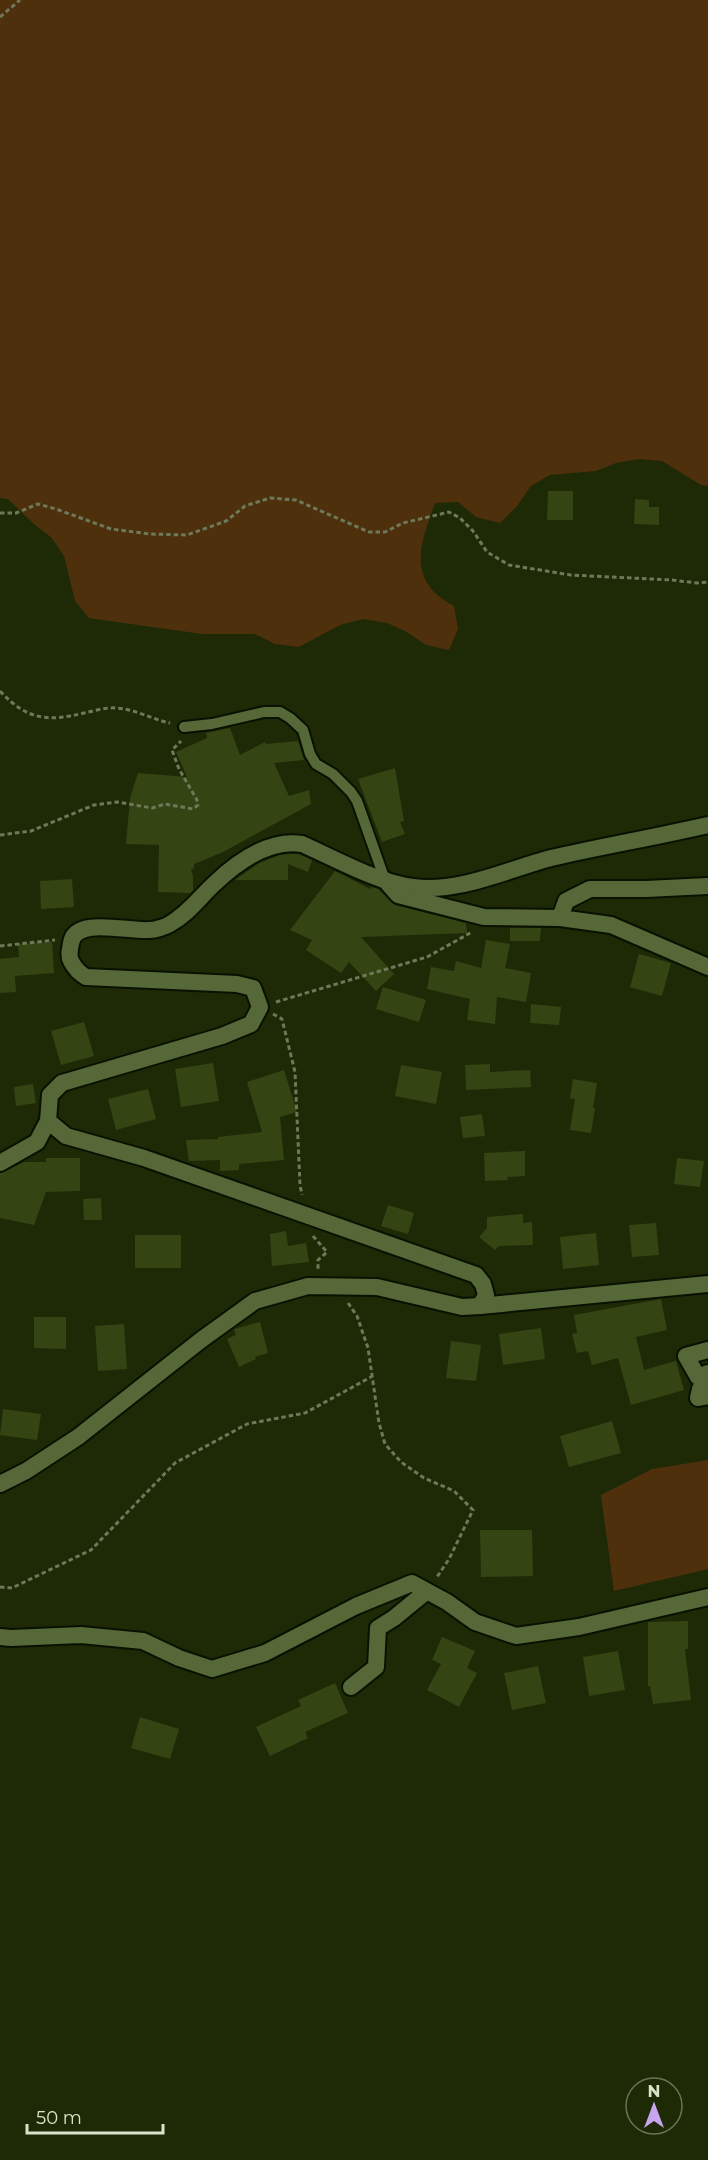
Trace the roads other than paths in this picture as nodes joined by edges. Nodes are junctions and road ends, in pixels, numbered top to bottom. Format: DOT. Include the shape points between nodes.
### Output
graph roads {
  1 [pos="184,727"];
  2 [pos="708,825"];
  3 [pos="385,880"];
  4 [pos="708,886"];
  5 [pos="560,918"];
  6 [pos="708,967"];
  7 [pos="48,1121"];
  8 [pos="0,1163"];
  9 [pos="708,1284"];
  10 [pos="480,1306"];
  11 [pos="708,1350"];
  12 [pos="708,1373"];
  13 [pos="708,1386"];
  14 [pos="708,1396"];
  15 [pos="0,1484"];
  16 [pos="428,1591"];
  17 [pos="708,1597"];
  18 [pos="0,1637"];
  19 [pos="351,1687"];
  1 -- 3 [label="lane" via="264,712 280,712 290,717 303,730 312,759 333,774 357,801"];
  2 -- 3 [label="street" via="551,859 463,884 412,887"];
  3 -- 5 [label="street" via="398,896 484,917"];
  3 -- 7 [label="street" via="302,844 278,844 242,862 168,925 149,930 79,930 72,938 69,956 78,972 86,977 237,984 253,988 260,1007 251,1024 222,1036 62,1083 50,1095"];
  4 -- 5 [label="street" via="590,889 566,901"];
  5 -- 6 [label="street" via="611,925"];
  7 -- 8 [label="street" via="37,1142"];
  7 -- 10 [label="street" via="66,1136 144,1158 476,1275 486,1295"];
  9 -- 10 [label="street"];
  10 -- 15 [label="street" via="462,1307 377,1287 308,1286 255,1301 78,1437"];
  11 -- 12 [label="street" via="686,1356 698,1377"];
  13 -- 14 [label="street" via="700,1389 698,1398"];
  16 -- 17 [label="street" via="475,1622 516,1636 579,1627"];
  16 -- 18 [label="street" via="412,1583 356,1606 265,1653 212,1669 143,1641 81,1635"];
  16 -- 19 [label="street" via="378,1628 376,1666"];
}
